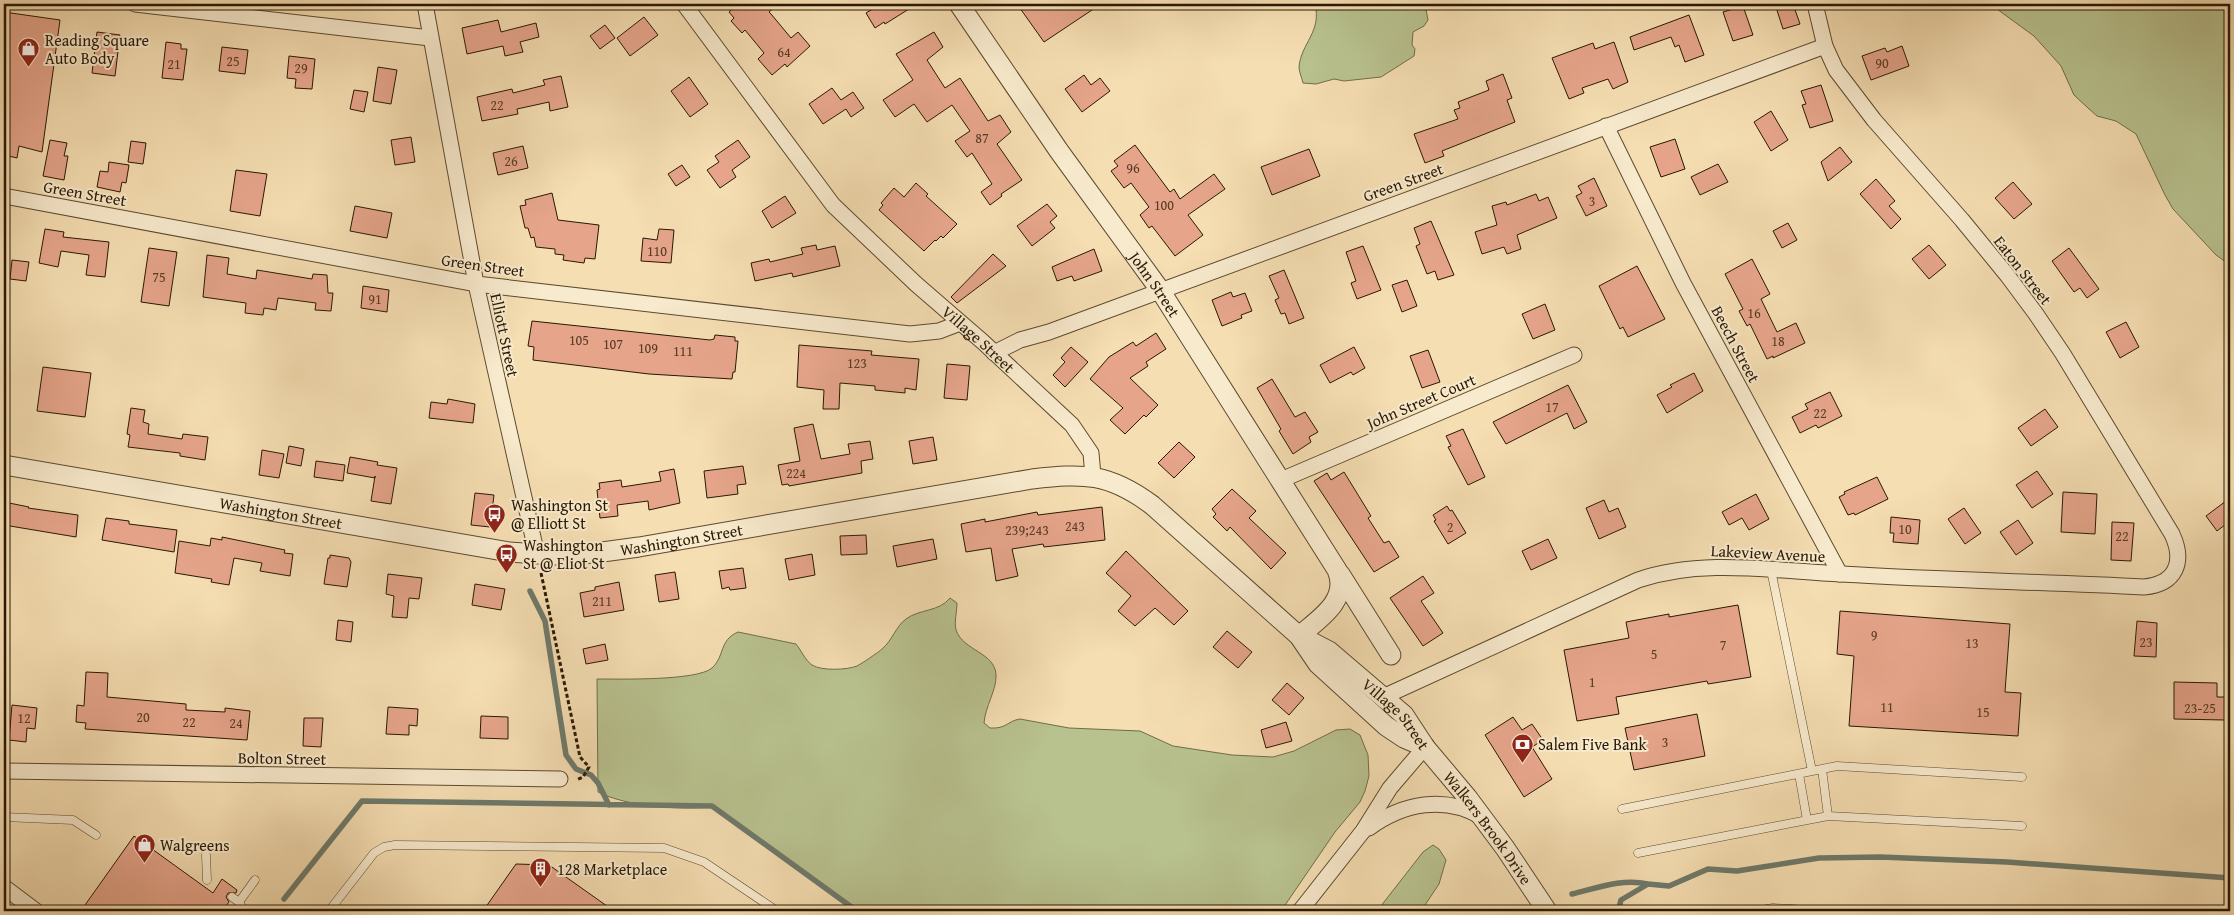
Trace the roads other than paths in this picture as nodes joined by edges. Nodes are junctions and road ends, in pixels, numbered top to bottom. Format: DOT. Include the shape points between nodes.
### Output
graph roads {
  1 [pos="135,4"];
  2 [pos="425,4"];
  3 [pos="684,4"];
  4 [pos="959,4"];
  5 [pos="1815,4"];
  6 [pos="155,5"];
  7 [pos="430,38"];
  8 [pos="1825,46"];
  9 [pos="1606,126"];
  10 [pos="4,196"];
  11 [pos="476,284"];
  12 [pos="1160,290"];
  13 [pos="960,322"];
  14 [pos="994,353"];
  15 [pos="1574,355"];
  16 [pos="4,465"];
  17 [pos="1093,476"];
  18 [pos="1281,480"];
  19 [pos="537,555"];
  20 [pos="1771,570"];
  21 [pos="1339,573"];
  22 [pos="2174,573"];
  23 [pos="1840,574"];
  24 [pos="1299,636"];
  25 [pos="1390,655"];
  26 [pos="1383,697"];
  27 [pos="1425,747"];
  28 [pos="1822,769"];
  29 [pos="4,771"];
  30 [pos="1812,771"];
  31 [pos="1798,774"];
  32 [pos="2022,776"];
  33 [pos="560,779"];
  34 [pos="1622,809"];
  35 [pos="1828,816"];
  36 [pos="4,817"];
  37 [pos="1482,818"];
  38 [pos="1807,820"];
  39 [pos="2022,826"];
  40 [pos="1363,831"];
  41 [pos="96,835"];
  42 [pos="1638,853"];
  43 [pos="206,854"];
  44 [pos="207,880"];
  45 [pos="255,880"];
  46 [pos="4,887"];
  47 [pos="36,911"];
  48 [pos="244,911"];
  49 [pos="329,911"];
  50 [pos="777,911"];
  51 [pos="1300,911"];
  52 [pos="1547,911"];
  53 [pos="1756,911"];
  54 [pos="1822,911"];
  1 -- 6 [label="street"];
  2 -- 7 [label="street, Elliott Street"];
  3 -- 13 [label="street, Village Street" via="833,205"];
  4 -- 12 [label="street, John Street" via="1059,151"];
  5 -- 8 [label="street, Eaton Street"];
  6 -- 7 [label="street"];
  7 -- 11 [label="street, Elliott Street"];
  8 -- 9 [label="street, Green Street"];
  8 -- 22 [label="street, Eaton Street" via="1836,70 1874,120 1962,220 2064,354 2176,542 2178,557"];
  9 -- 12 [label="street, Green Street"];
  9 -- 23 [label="street, Beech Street" via="1683,283"];
  10 -- 11 [label="street, Green Street"];
  11 -- 13 [label="street, Green Street" via="910,334 938,331"];
  11 -- 19 [label="street, Elliott Street"];
  12 -- 14 [label="street, Green Street" via="1020,340"];
  12 -- 18 [label="street, John Street"];
  13 -- 14 [label="street, Village Street"];
  14 -- 17 [label="street, Village Street" via="1081,435 1091,453"];
  15 -- 18 [label="street, John Street Court"];
  16 -- 19 [label="street, Washington Street" via="447,543"];
  17 -- 19 [label="street, Washington Street" via="1032,479 618,550"];
  17 -- 24 [label="street, Village Street" via="1125,487 1152,505"];
  18 -- 21 [label="street, John Street"];
  20 -- 23 [label="street, Lakeview Avenue"];
  20 -- 26 [label="street, Lakeview Avenue" via="1693,568 1654,574"];
  20 -- 30 [label="lane"];
  21 -- 24 [label="street" via="1341,588 1335,602"];
  21 -- 25 [label="street, John Street"];
  22 -- 23 [label="street, Lakeview Avenue" via="2161,584 2144,588"];
  24 -- 26 [label="street, Village Street" via="1329,650"];
  24 -- 27 [label="street, Village Street" via="1318,664 1386,726"];
  26 -- 27 [label="street, Village Street" via="1404,715"];
  27 -- 37 [label="street, Walkers Brook Drive"];
  27 -- 40 [label="street" via="1390,788"];
  28 -- 30 [label="lane"];
  28 -- 32 [label="lane" via="1838,766"];
  28 -- 35 [label="lane"];
  29 -- 33 [label="street, Bolton Street"];
  30 -- 31 [label="lane"];
  31 -- 34 [label="lane"];
  31 -- 38 [label="lane"];
  35 -- 38 [label="lane"];
  35 -- 39 [label="lane"];
  36 -- 41 [label="lane" via="73,820"];
  37 -- 40 [label="street" via="1465,808 1427,804 1396,811"];
  37 -- 52 [label="street, Walkers Brook Drive"];
  38 -- 42 [label="lane"];
  40 -- 51 [label="street"];
  43 -- 44 [label="lane"];
  45 -- 48 [label="lane" via="236,899"];
  46 -- 47 [label="street"];
  49 -- 50 [label="lane" via="374,853 390,845 404,845 664,848 704,862"];
  53 -- 54 [label="lane" via="1772,908"];
}
